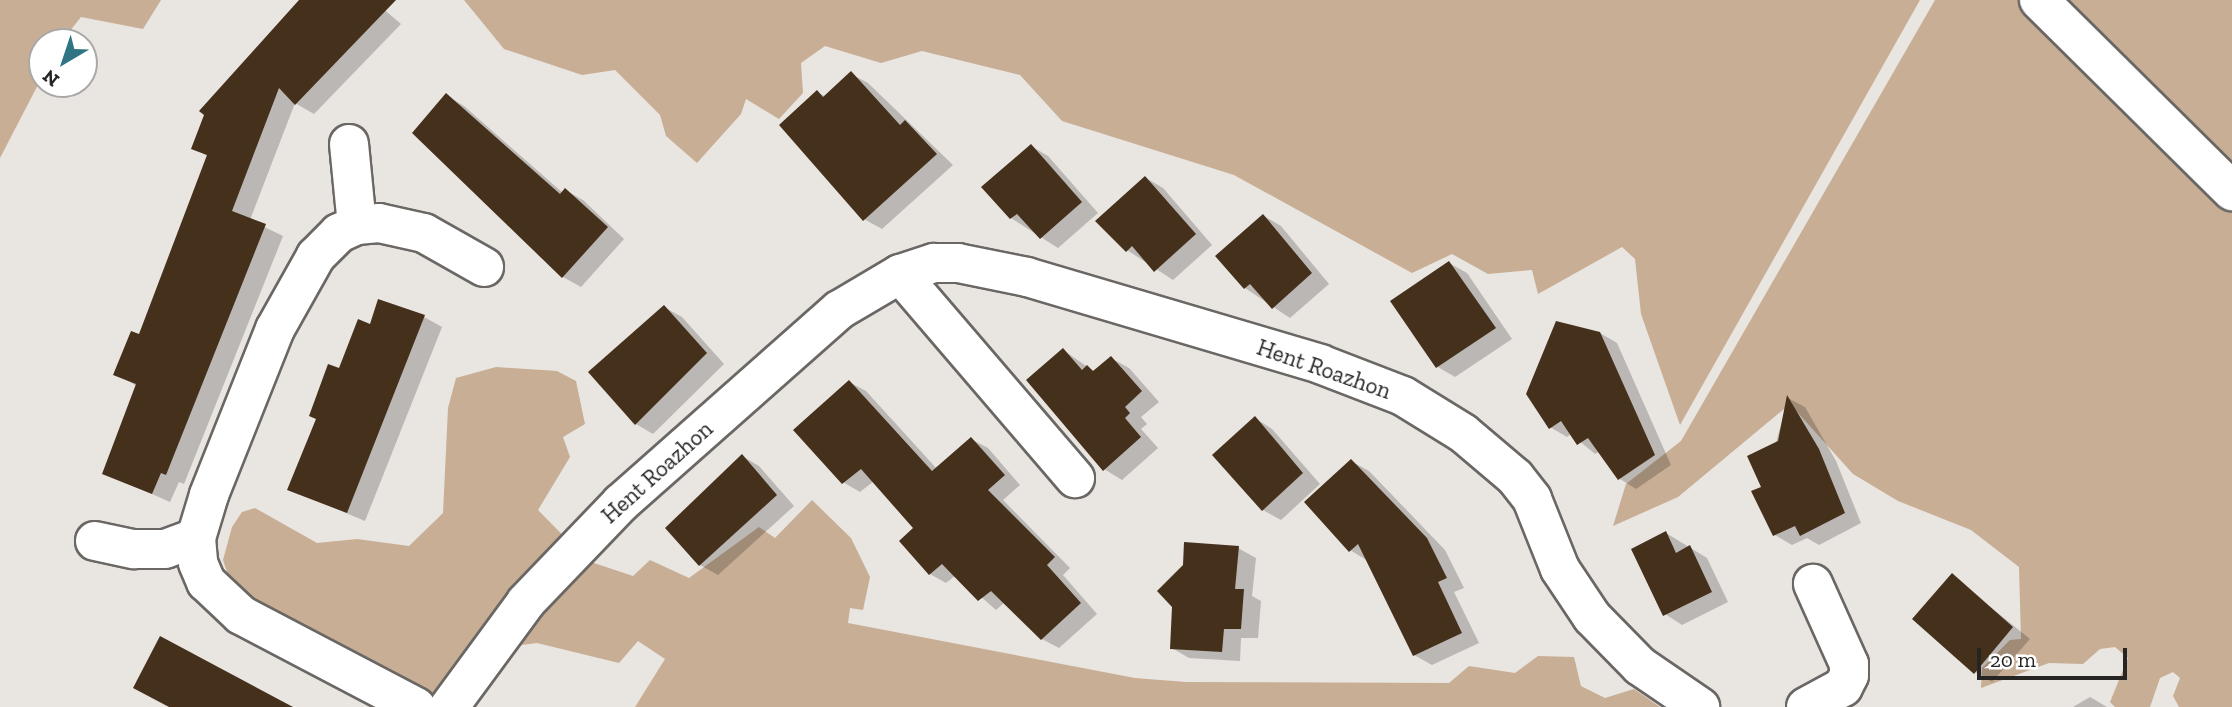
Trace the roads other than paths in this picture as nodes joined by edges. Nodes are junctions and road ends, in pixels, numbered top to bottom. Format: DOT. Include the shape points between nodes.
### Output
graph roads {
  1 [pos="2039,0"];
  2 [pos="349,144"];
  3 [pos="2232,191"];
  4 [pos="357,225"];
  5 [pos="484,267"];
  6 [pos="900,274"];
  7 [pos="1075,478"];
  8 [pos="196,538"];
  9 [pos="95,541"];
  10 [pos="1812,584"];
  11 [pos="416,707"];
  12 [pos="449,707"];
  13 [pos="1700,707"];
  14 [pos="1806,707"];
  1 -- 3 [label="street"];
  2 -- 4 [label="street"];
  4 -- 5 [label="street" via="379,223 424,233"];
  4 -- 8 [label="street" via="328,242 302,274 230,437"];
  6 -- 7 [label="street"];
  6 -- 12 [label="street, Hent Roazhon" via="838,310 613,511 526,602"];
  6 -- 13 [label="street, Hent Roazhon" via="934,263 958,263 1027,277 1320,364 1403,396 1462,433 1516,477 1532,499 1560,569 1592,617 1640,666"];
  8 -- 9 [label="street" via="165,549 134,549"];
  8 -- 11 [label="street" via="206,582 241,615"];
  10 -- 14 [label="street" via="1849,664 1849,675 1843,687"];
}
